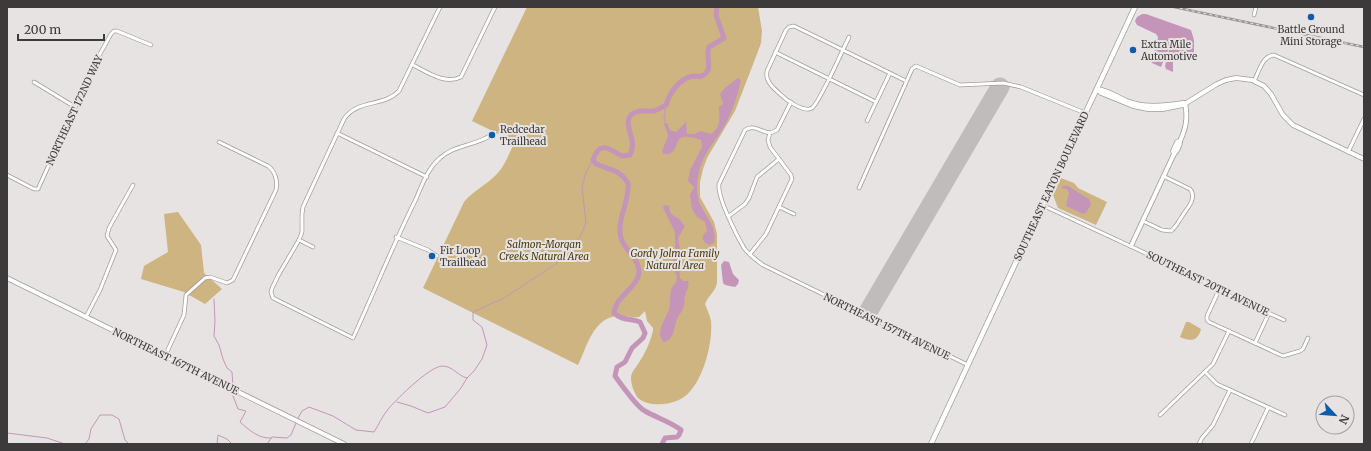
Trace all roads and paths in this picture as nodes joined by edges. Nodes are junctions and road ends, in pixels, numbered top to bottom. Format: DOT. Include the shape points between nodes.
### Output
graph roads {
  1 [pos="440,7"];
  2 [pos="494,7"];
  3 [pos="1135,7"];
  4 [pos="1256,7"];
  5 [pos="1254,15"];
  6 [pos="849,37"];
  7 [pos="151,45"];
  8 [pos="842,50"];
  9 [pos="775,52"];
  10 [pos="413,65"];
  11 [pos="890,73"];
  12 [pos="829,78"];
  13 [pos="904,80"];
  14 [pos="1254,81"];
  15 [pos="34,82"];
  16 [pos="1097,89"];
  17 [pos="1364,95"];
  18 [pos="791,102"];
  19 [pos="876,102"];
  20 [pos="1185,103"];
  21 [pos="75,107"];
  22 [pos="1085,113"];
  23 [pos="1364,119"];
  24 [pos="867,121"];
  25 [pos="495,132"];
  26 [pos="337,133"];
  27 [pos="770,133"];
  28 [pos="219,142"];
  29 [pos="1348,152"];
  30 [pos="779,159"];
  31 [pos="1364,159"];
  32 [pos="7,175"];
  33 [pos="1163,176"];
  34 [pos="426,177"];
  35 [pos="133,185"];
  36 [pos="858,188"];
  37 [pos="1042,206"];
  38 [pos="779,207"];
  39 [pos="794,214"];
  40 [pos="729,216"];
  41 [pos="1143,221"];
  42 [pos="397,238"];
  43 [pos="300,240"];
  44 [pos="1131,246"];
  45 [pos="313,247"];
  46 [pos="750,254"];
  47 [pos="437,256"];
  48 [pos="377,274"];
  49 [pos="382,276"];
  50 [pos="7,278"];
  51 [pos="1219,290"];
  52 [pos="1268,313"];
  53 [pos="86,317"];
  54 [pos="1284,320"];
  55 [pos="1229,331"];
  56 [pos="1308,338"];
  57 [pos="1254,343"];
  58 [pos="165,356"];
  59 [pos="968,365"];
  60 [pos="1205,372"];
  61 [pos="1230,390"];
  62 [pos="1268,408"];
  63 [pos="1285,415"];
  64 [pos="1160,416"];
  65 [pos="344,444"];
  66 [pos="931,444"];
  67 [pos="1198,444"];
  68 [pos="1251,444"];
  1 -- 10 [label="street"];
  2 -- 10 [label="street" via="461,77 444,79"];
  3 -- 16 [label="main road, SOUTHEAST EATON BOULEVARD"];
  4 -- 5 [label="street"];
  6 -- 8 [label="street"];
  7 -- 21 [label="street, NORTHEAST 172ND WAY" via="114,31 107,39"];
  8 -- 9 [label="street" via="791,26 786,30"];
  8 -- 11 [label="street"];
  8 -- 12 [label="street"];
  9 -- 12 [label="street"];
  9 -- 18 [label="street" via="766,77 769,83"];
  10 -- 26 [label="street" via="397,94 350,111"];
  11 -- 13 [label="street"];
  11 -- 19 [label="street"];
  12 -- 18 [label="street" via="812,108 804,109"];
  12 -- 19 [label="street"];
  14 -- 17 [label="street" via="1264,60 1270,55 1278,56"];
  14 -- 20 [label="street" via="1240,78 1226,80"];
  14 -- 29 [label="street" via="1264,86 1283,115 1293,125"];
  15 -- 21 [label="street"];
  16 -- 20 [label="street" via="1122,102 1142,108 1166,109"];
  16 -- 22 [label="main road, SOUTHEAST EATON BOULEVARD"];
  18 -- 27 [label="street" via="777,130"];
  19 -- 24 [label="street"];
  20 -- 33 [label="street" via="1185,128"];
  21 -- 32 [label="street, NORTHEAST 172ND WAY" via="39,186 36,189"];
  22 -- 36 [label="street" via="1021,87 1003,83 960,85 916,66 912,69"];
  22 -- 37 [label="main road, SOUTHEAST EATON BOULEVARD"];
  23 -- 29 [label="street"];
  25 -- 34 [label="street" via="483,140 445,154"];
  26 -- 34 [label="street"];
  26 -- 43 [label="street" via="325,165 303,207"];
  27 -- 30 [label="street" via="769,144"];
  27 -- 40 [label="street, NORTHEAST 157TH AVENUE" via="753,127 743,133 719,186"];
  28 -- 58 [label="street" via="272,169 277,184 276,190 233,280 227,283 210,277 205,278 189,292 185,299 184,315"];
  29 -- 31 [label="street"];
  30 -- 38 [label="street" via="792,178"];
  30 -- 40 [label="street" via="757,177 745,204"];
  33 -- 41 [label="street"];
  33 -- 41 [label="street" via="1188,188 1193,193 1193,198 1174,229 1162,230"];
  34 -- 42 [label="street"];
  35 -- 53 [label="street" via="109,228 107,236 116,250"];
  37 -- 44 [label="street, SOUTHEAST 20TH AVENUE"];
  37 -- 59 [label="main road, SOUTHEAST EATON BOULEVARD"];
  38 -- 39 [label="street"];
  38 -- 46 [label="street" via="766,234"];
  40 -- 46 [label="street, NORTHEAST 157TH AVENUE"];
  41 -- 44 [label="street"];
  42 -- 47 [label="street"];
  42 -- 49 [label="street"];
  43 -- 45 [label="street"];
  43 -- 49 [label="street" via="272,288 273,298 353,338"];
  44 -- 51 [label="street, SOUTHEAST 20TH AVENUE" via="1200,278"];
  46 -- 59 [label="street, NORTHEAST 157TH AVENUE" via="763,265"];
  48 -- 49 [label="street"];
  50 -- 53 [label="street, NORTHEAST 167TH AVENUE"];
  51 -- 52 [label="street, SOUTHEAST 20TH AVENUE"];
  51 -- 55 [label="street" via="1207,320"];
  52 -- 54 [label="street, SOUTHEAST 20TH AVENUE"];
  52 -- 57 [label="street"];
  53 -- 58 [label="street, NORTHEAST 167TH AVENUE"];
  55 -- 57 [label="street"];
  55 -- 60 [label="street" via="1213,364"];
  56 -- 57 [label="street" via="1303,349 1283,356"];
  58 -- 65 [label="street, NORTHEAST 167TH AVENUE"];
  59 -- 66 [label="main road, SOUTHEAST EATON BOULEVARD"];
  60 -- 61 [label="street" via="1217,384"];
  60 -- 64 [label="street"];
  61 -- 62 [label="street"];
  61 -- 67 [label="street" via="1213,425"];
  62 -- 63 [label="street"];
  62 -- 68 [label="street"];
}
